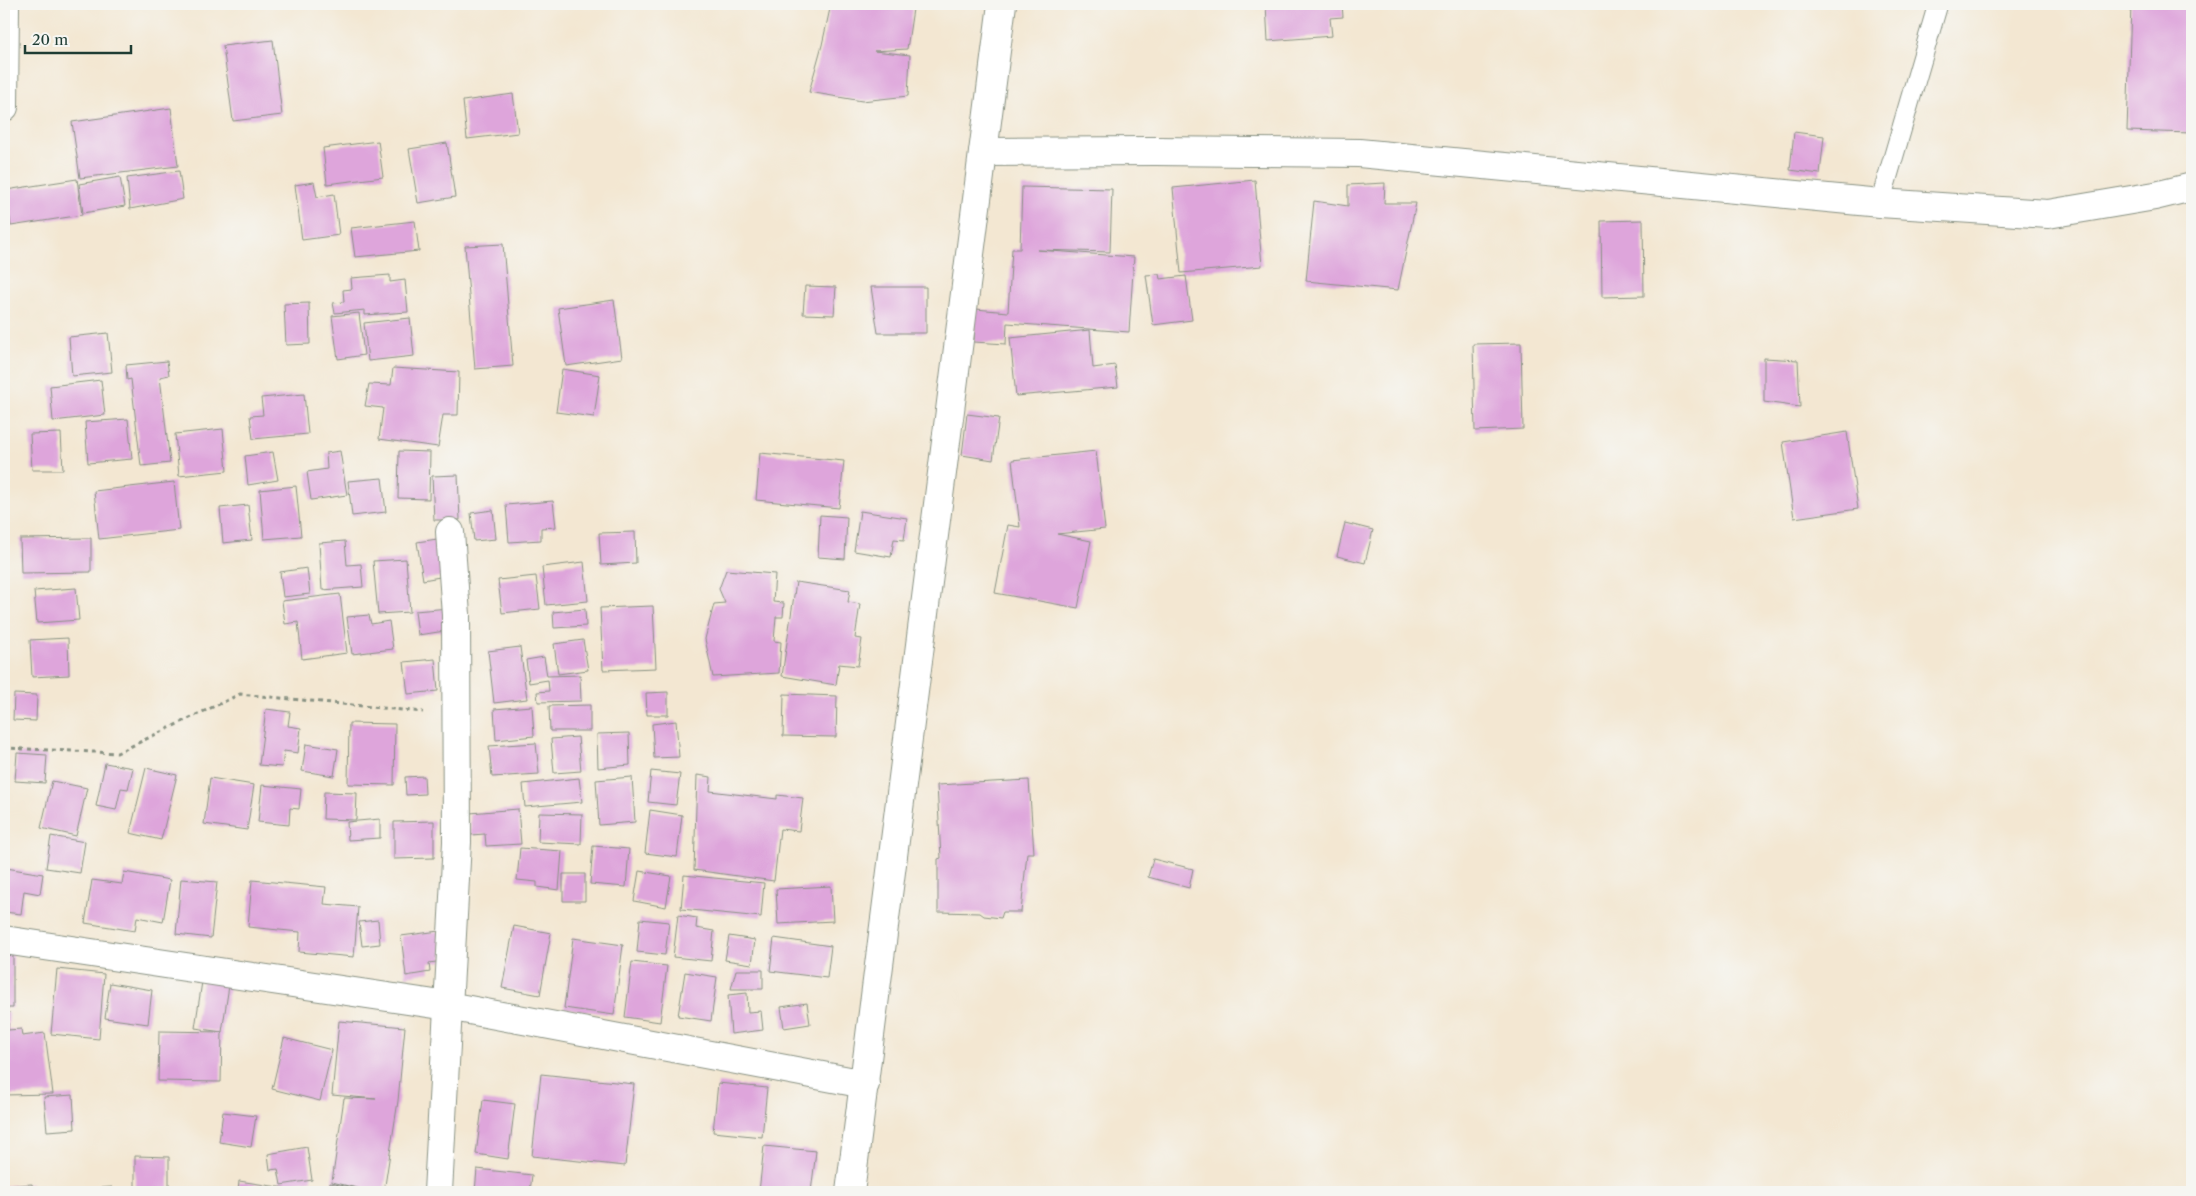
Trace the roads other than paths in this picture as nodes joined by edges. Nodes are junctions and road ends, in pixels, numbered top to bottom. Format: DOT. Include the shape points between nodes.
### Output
graph roads {
  1 [pos="6,4"];
  2 [pos="1002,4"];
  3 [pos="1938,4"];
  4 [pos="4,107"];
  5 [pos="983,152"];
  6 [pos="2192,187"];
  7 [pos="1880,203"];
  8 [pos="450,532"];
  9 [pos="4,940"];
  10 [pos="448,1006"];
  11 [pos="865,1084"];
  12 [pos="438,1192"];
  13 [pos="850,1192"];
  1 -- 4 [label="street"];
  2 -- 5 [label="street"];
  3 -- 7 [label="lane"];
  5 -- 7 [label="street" via="1359,153"];
  5 -- 11 [label="street"];
  6 -- 7 [label="street" via="2048,214"];
  8 -- 10 [label="street" via="456,614 457,842"];
  9 -- 10 [label="street"];
  10 -- 11 [label="street"];
  10 -- 12 [label="street"];
  11 -- 13 [label="street"];
}
